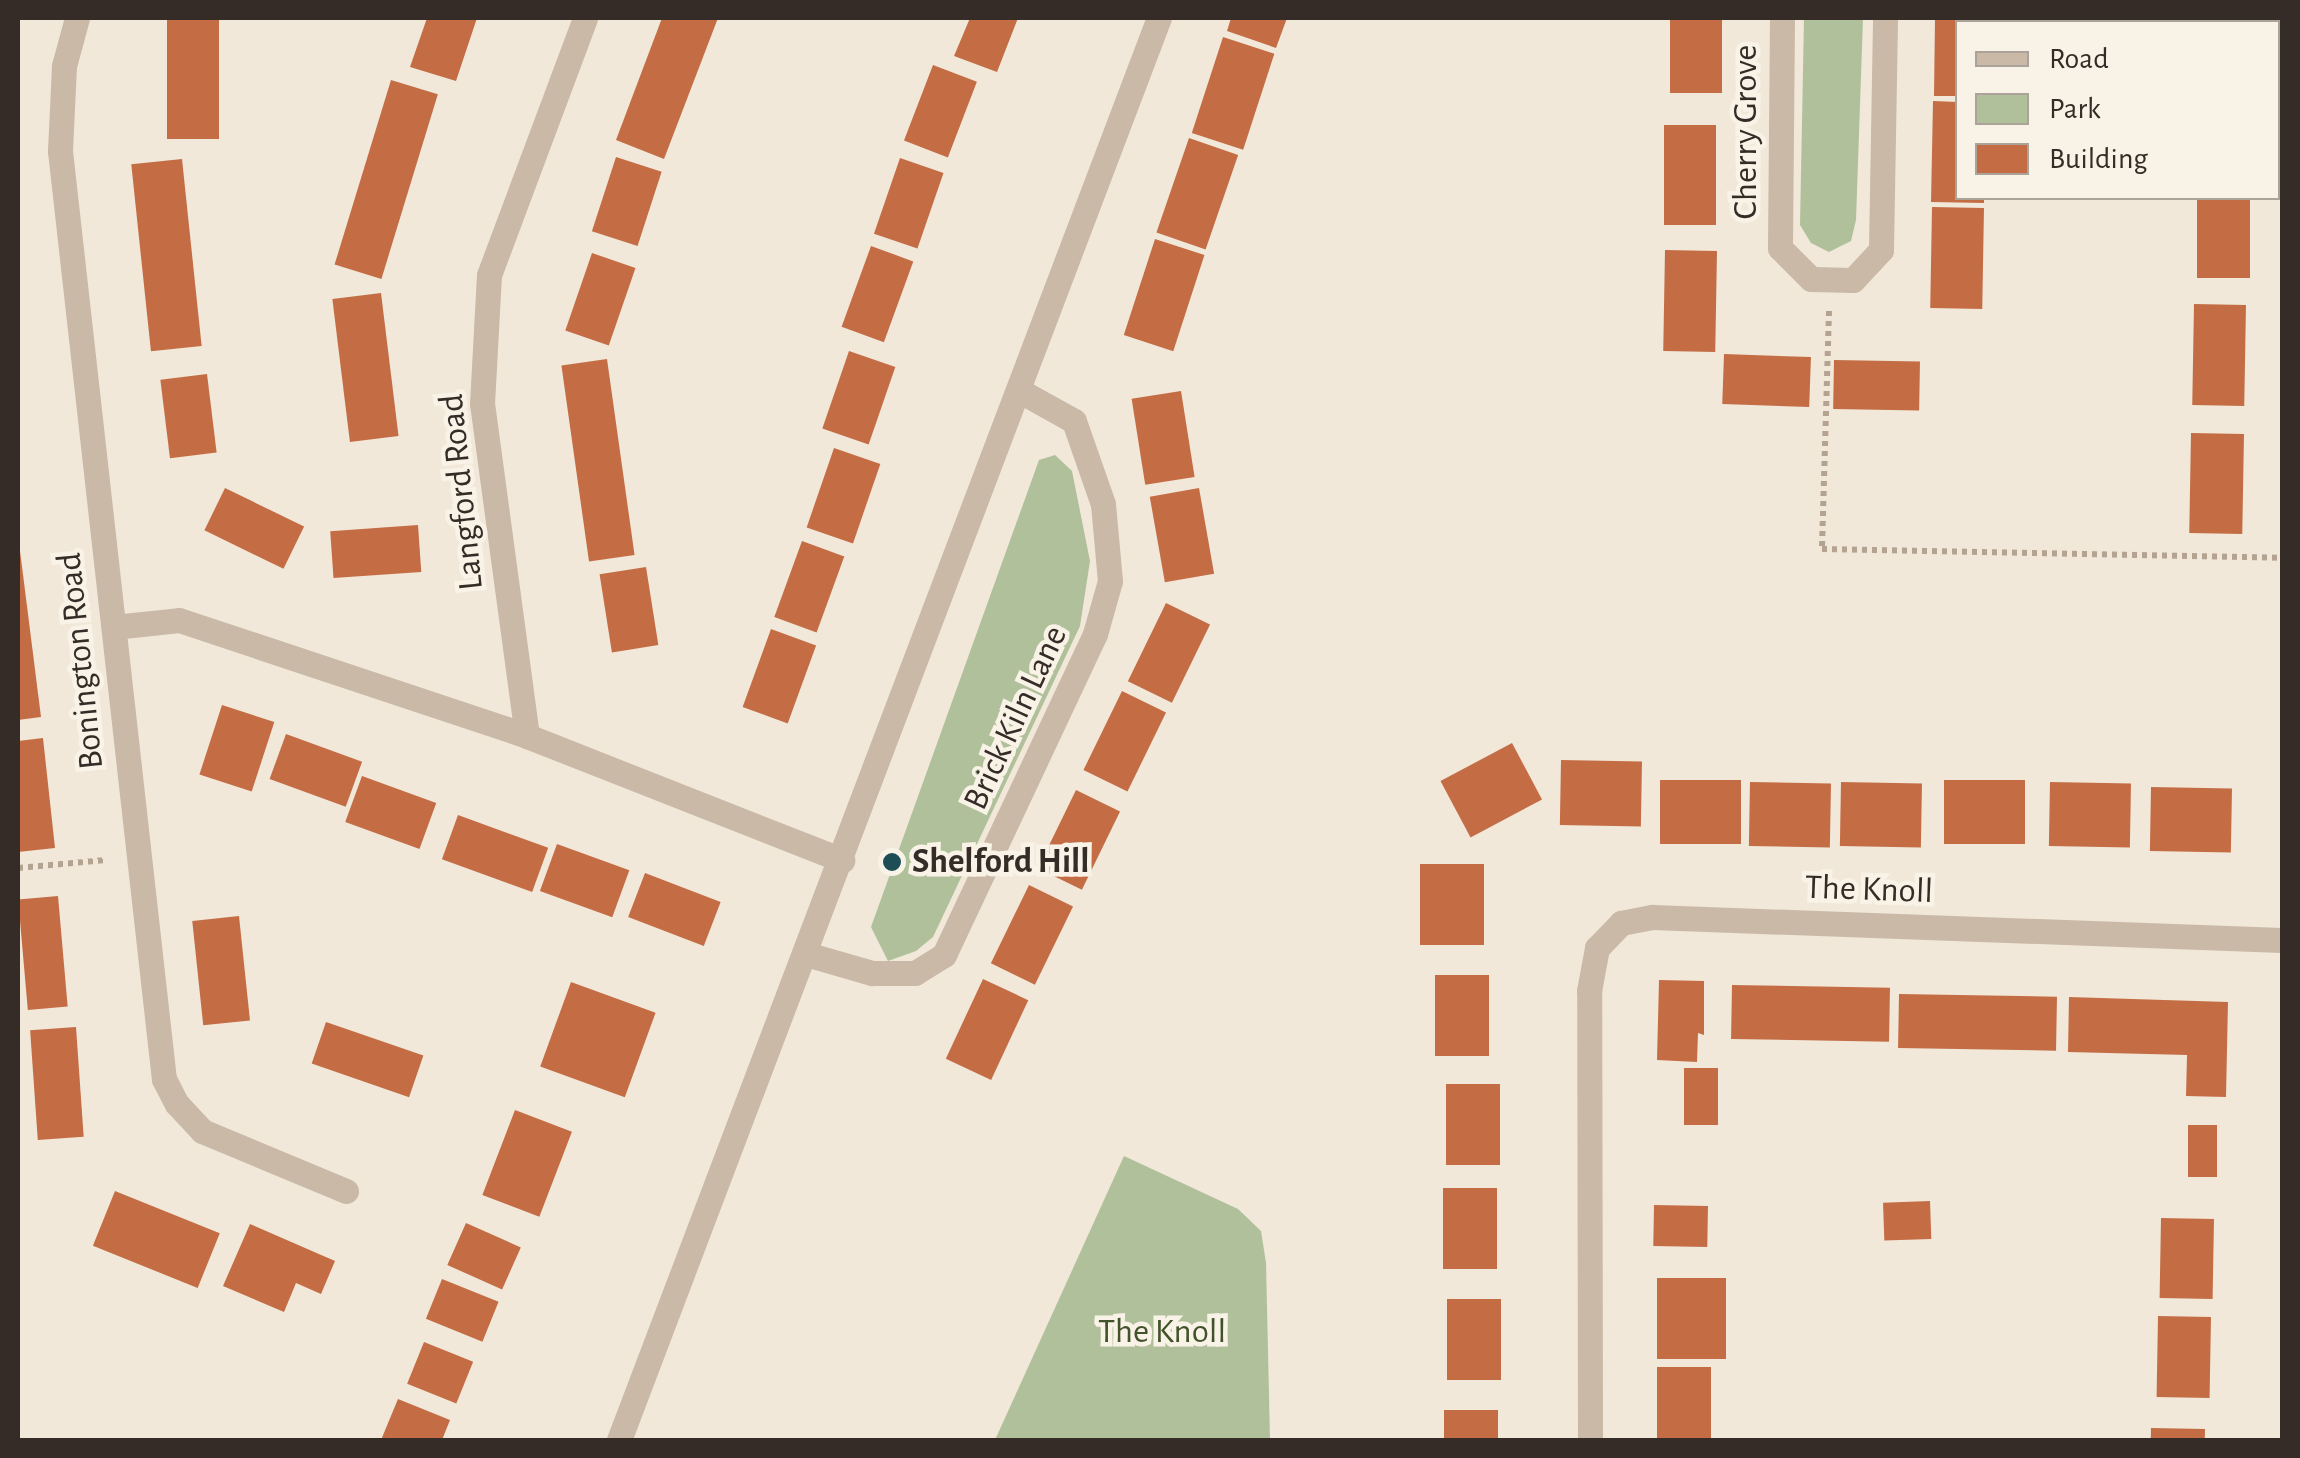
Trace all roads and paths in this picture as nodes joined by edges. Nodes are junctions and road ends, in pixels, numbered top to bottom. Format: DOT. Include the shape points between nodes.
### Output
graph roads {
  1 [pos="78,18"];
  2 [pos="585,18"];
  3 [pos="1159,18"];
  4 [pos="1782,18"];
  5 [pos="1885,18"];
  6 [pos="1830,280"];
  7 [pos="1020,391"];
  8 [pos="2282,558"];
  9 [pos="114,627"];
  10 [pos="527,736"];
  11 [pos="137,857"];
  12 [pos="842,860"];
  13 [pos="18,868"];
  14 [pos="2282,940"];
  15 [pos="806,954"];
  16 [pos="346,1191"];
  17 [pos="620,1440"];
  18 [pos="1590,1440"];
  1 -- 9 [label="street, Bonington Road" via="64,66 60,152"];
  2 -- 10 [label="street, Langford Road" via="489,275 482,404"];
  3 -- 7 [label="street"];
  4 -- 6 [label="street, Cherry Grove" via="1780,248 1811,279"];
  5 -- 6 [label="street" via="1881,250 1854,280"];
  6 -- 8 [label="path" via="1822,550"];
  7 -- 12 [label="street"];
  7 -- 15 [label="street, Brick Kiln Lane" via="1074,421 1103,504 1110,581 1095,634 944,955 915,974 872,973"];
  9 -- 10 [label="street" via="179,620"];
  9 -- 11 [label="street, Bonington Road"];
  10 -- 12 [label="street"];
  11 -- 13 [label="path"];
  11 -- 16 [label="street, Bonington Road" via="164,1079 177,1104 202,1131"];
  12 -- 15 [label="street"];
  14 -- 18 [label="street, The Knoll" via="1652,917 1621,923 1597,948 1589,991"];
  15 -- 17 [label="street"];
}
